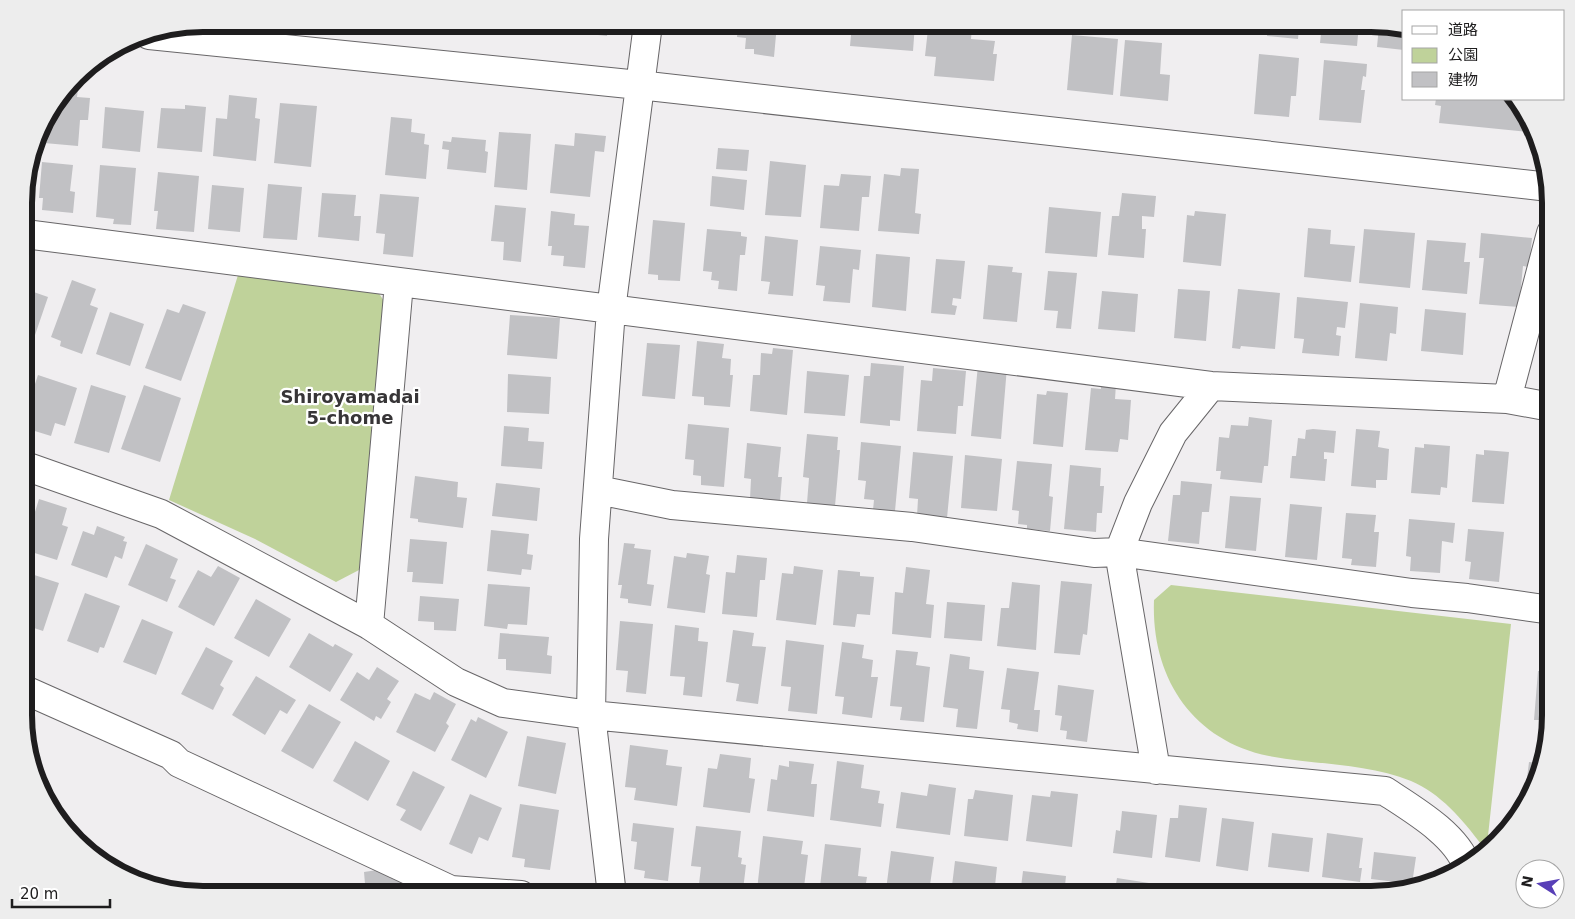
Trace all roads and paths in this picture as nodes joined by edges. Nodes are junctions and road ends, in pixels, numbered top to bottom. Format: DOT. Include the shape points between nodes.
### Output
graph roads {
  1 [pos="647,33"];
  2 [pos="167,37"];
  3 [pos="640,85"];
  4 [pos="1541,186"];
  5 [pos="32,235"];
  6 [pos="1542,267"];
  7 [pos="399,282"];
  8 [pos="611,310"];
  9 [pos="1211,386"];
  10 [pos="1507,399"];
  11 [pos="1542,405"];
  12 [pos="32,468"];
  13 [pos="598,490"];
  14 [pos="1119,552"];
  15 [pos="1542,609"];
  16 [pos="369,625"];
  17 [pos="32,693"];
  18 [pos="591,715"];
  19 [pos="1156,770"];
  20 [pos="1468,858"];
  21 [pos="436,886"];
  22 [pos="611,886"];
  1 -- 3 [label="street"];
  2 -- 3 [label="street"];
  3 -- 4 [label="street"];
  3 -- 8 [label="street"];
  5 -- 7 [label="street"];
  6 -- 10 [label="street"];
  7 -- 8 [label="street"];
  7 -- 16 [label="street"];
  8 -- 9 [label="street"];
  8 -- 13 [label="street"];
  9 -- 10 [label="street"];
  9 -- 14 [label="street" via="1173,433 1138,503"];
  10 -- 11 [label="street"];
  12 -- 16 [label="street" via="162,514"];
  13 -- 14 [label="street" via="672,505 912,527 1094,553"];
  13 -- 18 [label="street"];
  14 -- 15 [label="street"];
  14 -- 19 [label="street"];
  16 -- 18 [label="street" via="456,682 503,703"];
  17 -- 21 [label="street" via="171,755 179,763"];
  18 -- 19 [label="street"];
  18 -- 22 [label="street"];
  19 -- 20 [label="street" via="1385,791 1431,822"];
}
